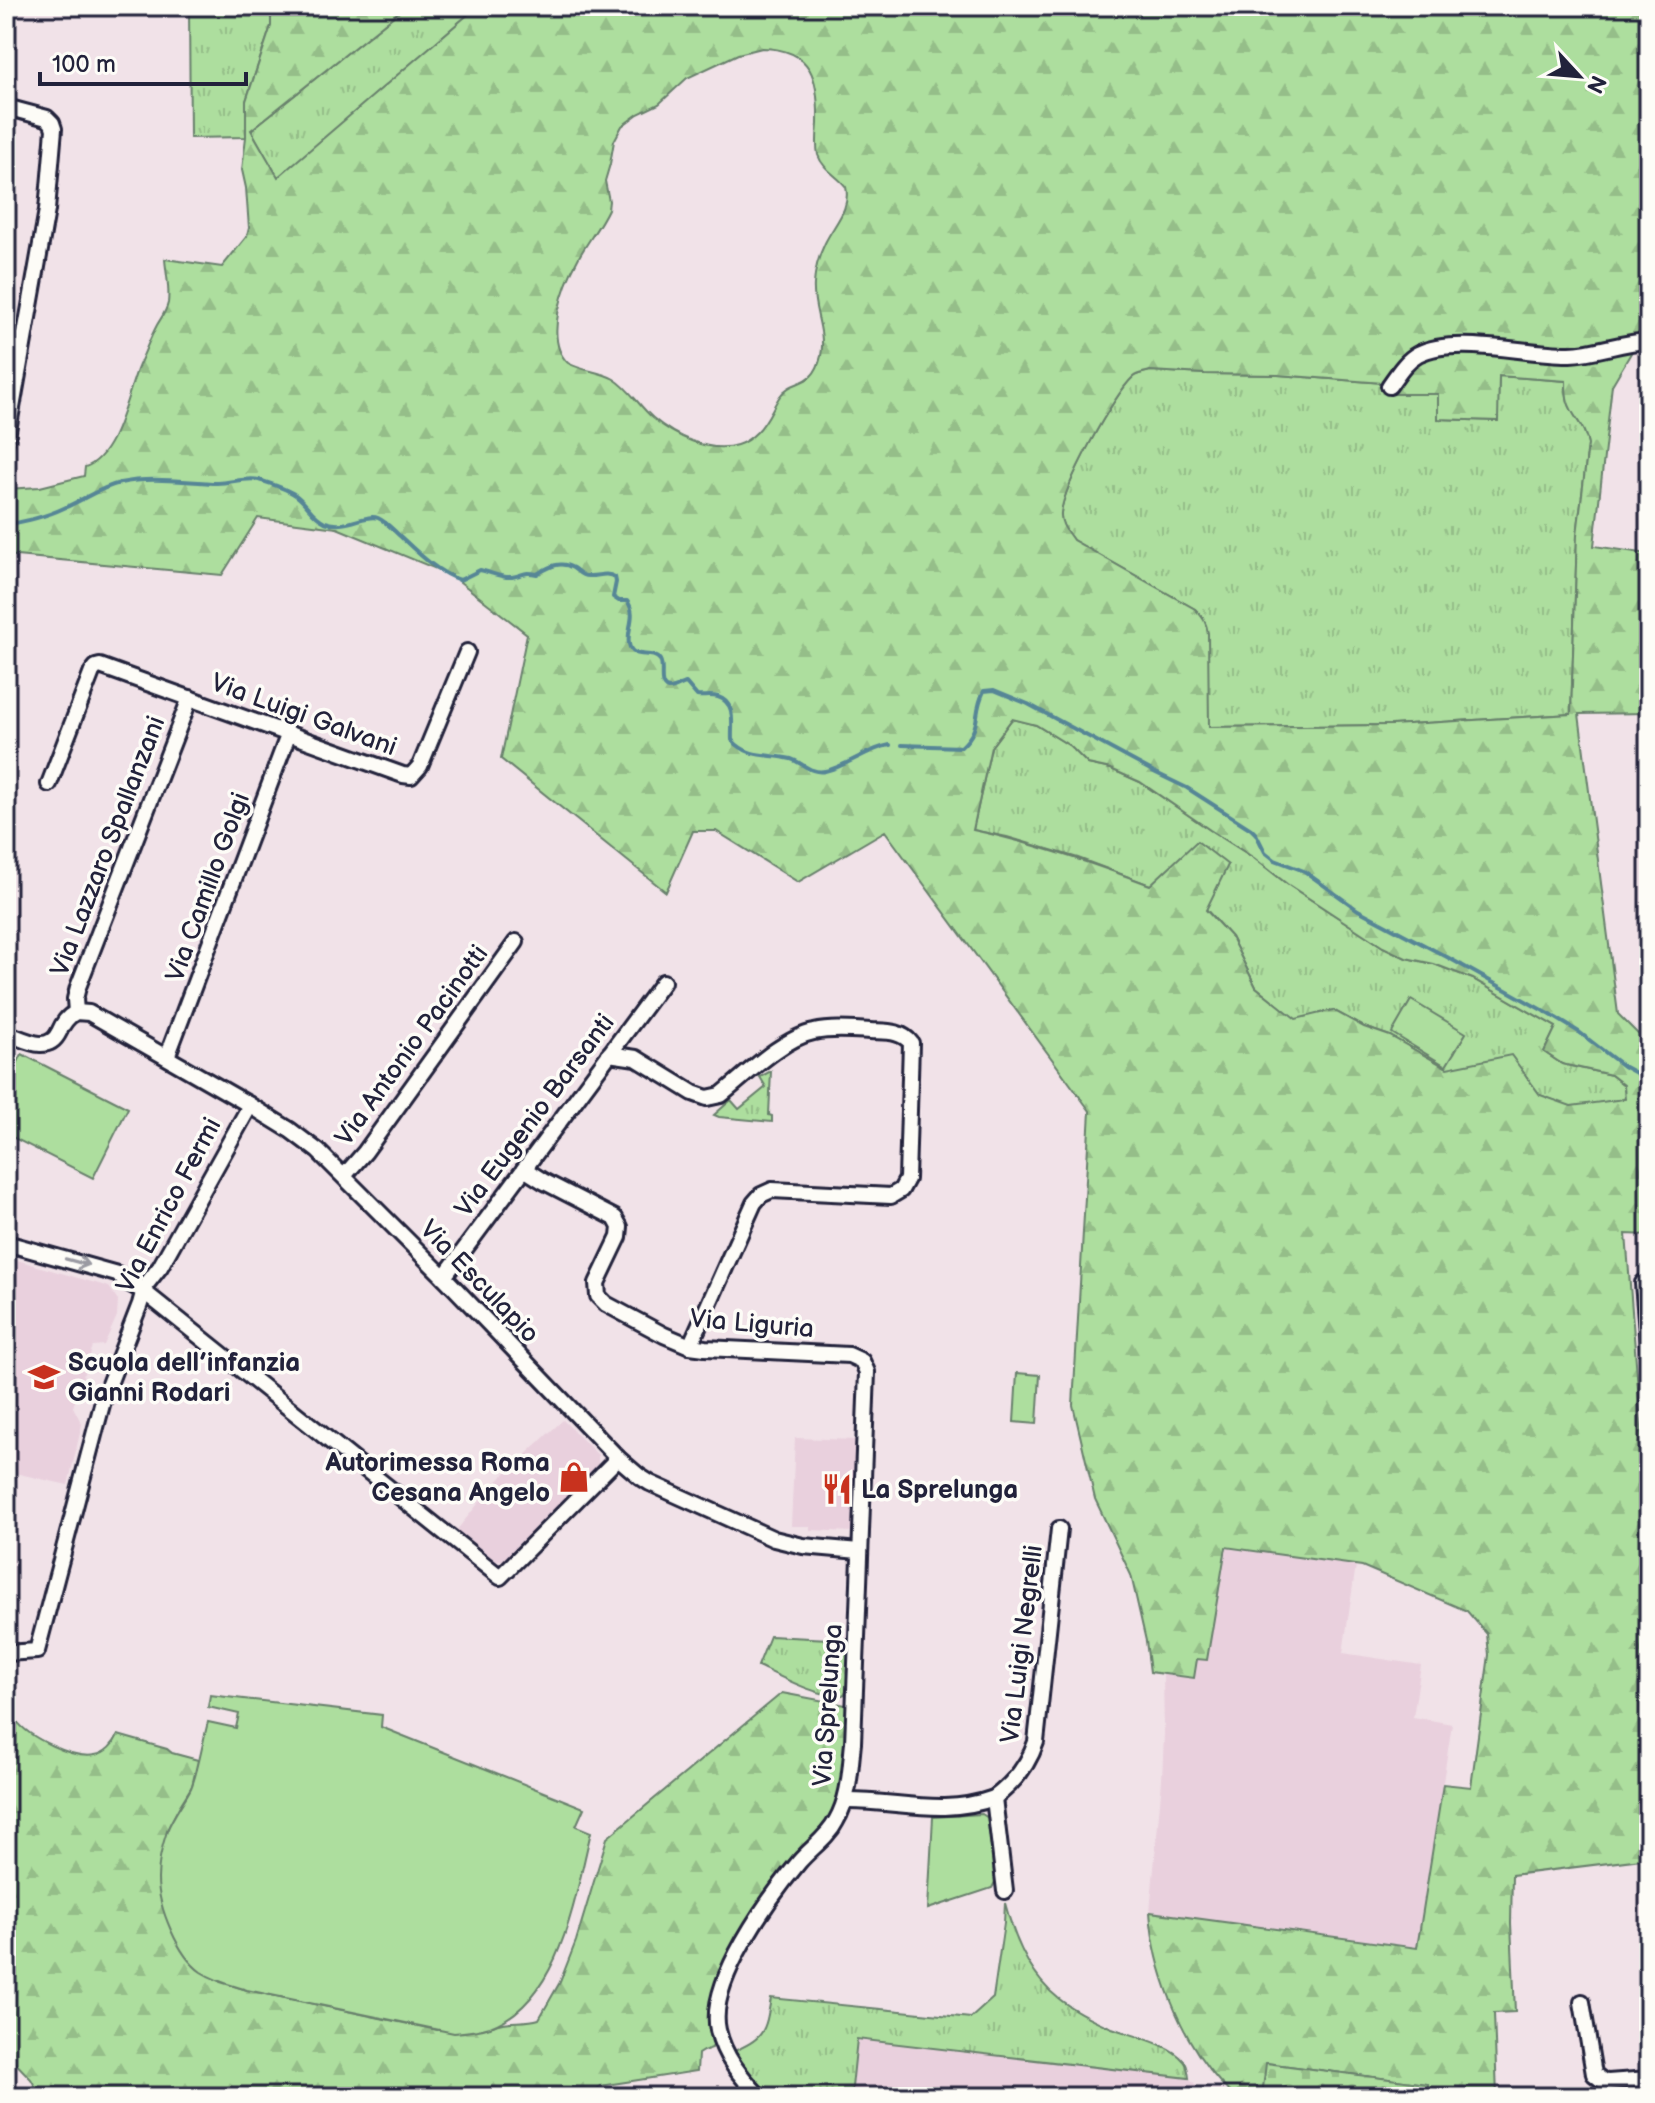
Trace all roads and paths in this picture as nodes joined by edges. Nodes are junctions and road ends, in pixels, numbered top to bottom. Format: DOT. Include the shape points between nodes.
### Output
graph roads {
  1 [pos="6,107"];
  2 [pos="1649,341"];
  3 [pos="1389,386"];
  4 [pos="6,442"];
  5 [pos="467,652"];
  6 [pos="190,698"];
  7 [pos="289,733"];
  8 [pos="49,784"];
  9 [pos="516,942"];
  10 [pos="663,982"];
  11 [pos="76,1012"];
  12 [pos="6,1033"];
  13 [pos="609,1054"];
  14 [pos="167,1057"];
  15 [pos="248,1104"];
  16 [pos="524,1169"];
  17 [pos="344,1176"];
  18 [pos="6,1243"];
  19 [pos="444,1277"];
  20 [pos="1643,1283"];
  21 [pos="143,1291"];
  22 [pos="690,1346"];
  23 [pos="1649,1355"];
  24 [pos="862,1361"];
  25 [pos="618,1458"];
  26 [pos="1059,1529"];
  27 [pos="859,1551"];
  28 [pos="6,1653"];
  29 [pos="994,1798"];
  30 [pos="845,1801"];
  31 [pos="1005,1891"];
  32 [pos="1582,2002"];
  33 [pos="1649,2079"];
  34 [pos="760,2097"];
  1 -- 4 [label="street" via="47,118 54,131 47,210"];
  2 -- 3 [label="street" via="1577,354 1479,347 1429,350 1408,361"];
  5 -- 7 [label="street, Via Luigi Galvani" via="420,766 411,776"];
  6 -- 7 [label="street, Via Luigi Galvani"];
  6 -- 8 [label="street, Via Luigi Galvani" via="96,667"];
  6 -- 11 [label="street, Via Lazzaro Spallanzani" via="78,987"];
  7 -- 14 [label="street, Via Camillo Golgi"];
  9 -- 17 [label="street, Via Antonio Pacinotti"];
  10 -- 13 [label="street, Via Eugenio Barsanti"];
  11 -- 12 [label="street" via="50,1044"];
  11 -- 14 [label="street, Via Esculapio" via="89,1013"];
  13 -- 16 [label="street, Via Eugenio Barsanti"];
  13 -- 22 [label="street" via="636,1058 707,1098 721,1095 781,1047 815,1031 895,1033 911,1043 907,1179 901,1190 891,1196 772,1190 761,1195"];
  14 -- 15 [label="street, Via Esculapio"];
  15 -- 17 [label="street, Via Esculapio" via="297,1135"];
  15 -- 21 [label="street, Via Enrico Fermi"];
  16 -- 19 [label="street, Via Eugenio Barsanti"];
  16 -- 22 [label="street, Via Liguria" via="619,1222 619,1237 596,1287 601,1301"];
  17 -- 19 [label="street, Via Esculapio"];
  18 -- 21 [label="street, one-way" via="110,1270"];
  19 -- 25 [label="street, Via Esculapio"];
  20 -- 23 [label="street"];
  21 -- 25 [label="street" via="500,1577"];
  21 -- 28 [label="street, Via Enrico Fermi" via="104,1397 37,1651"];
  22 -- 24 [label="street, Via Liguria" via="849,1355"];
  24 -- 27 [label="street, Via Sprelunga" via="868,1380"];
  25 -- 27 [label="street, Via Esculapio" via="650,1483 774,1539"];
  26 -- 29 [label="street, Via Luigi Negrelli" via="1036,1742 1020,1774"];
  27 -- 30 [label="street, Via Sprelunga" via="853,1743"];
  29 -- 30 [label="street" via="940,1809"];
  29 -- 31 [label="street"];
  30 -- 34 [label="street, Via Sprelunga" via="829,1832 762,1913 720,1993 717,2026 723,2046"];
  32 -- 33 [label="street" via="1594,2074 1608,2082"];
}
